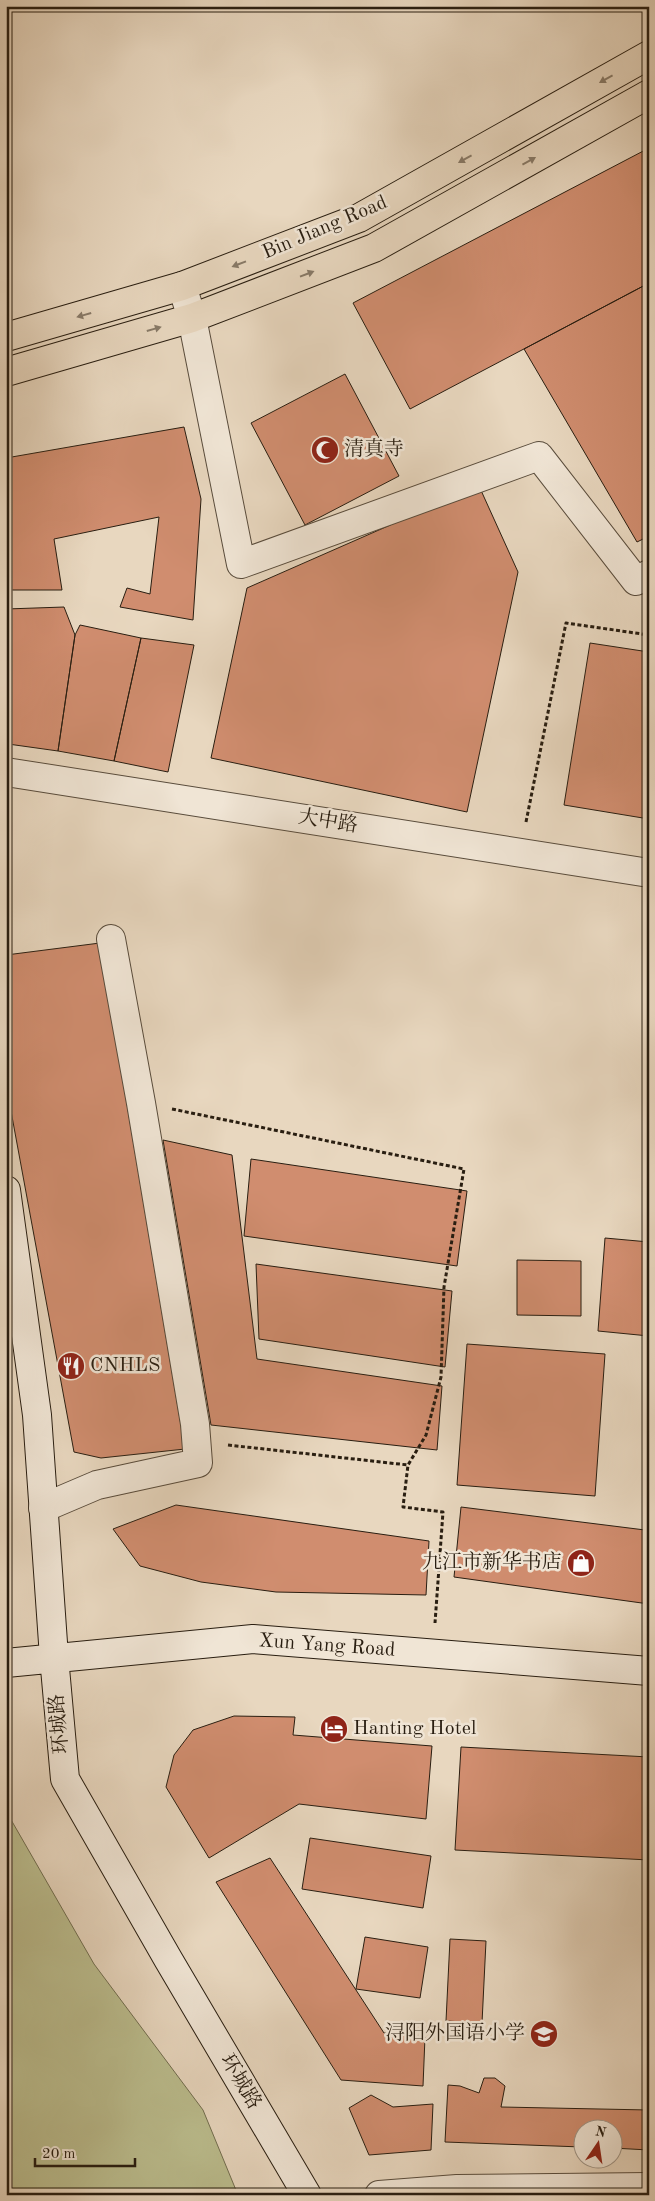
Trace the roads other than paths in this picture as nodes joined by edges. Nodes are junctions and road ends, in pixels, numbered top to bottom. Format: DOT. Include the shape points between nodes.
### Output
graph roads {
  1 [pos="649,56"];
  2 [pos="649,94"];
  3 [pos="182,286"];
  4 [pos="192,318"];
  5 [pos="6,337"];
  6 [pos="6,372"];
  7 [pos="649,574"];
  8 [pos="6,772"];
  9 [pos="649,873"];
  10 [pos="111,939"];
  11 [pos="6,1190"];
  12 [pos="44,1508"];
  13 [pos="54,1657"];
  14 [pos="6,1663"];
  15 [pos="649,1671"];
  16 [pos="649,2187"];
  17 [pos="307,2195"];
  18 [pos="379,2195"];
  1 -- 3 [label="main road, Bin Jiang Road, one-way" via="359,218"];
  4 -- 2 [label="main road, Bin Jiang Road, one-way" via="374,248"];
  3 -- 4 [label="street"];
  3 -- 5 [label="main road, Bin Jiang Road, one-way"];
  6 -- 4 [label="main road, Bin Jiang Road, one-way"];
  4 -- 7 [label="street" via="241,564 540,456 636,581"];
  8 -- 9 [label="street, 大中路"];
  10 -- 12 [label="street" via="195,1424 198,1463 98,1485"];
  11 -- 12 [label="street, 环城路" via="37,1415"];
  12 -- 13 [label="street, 环城路"];
  13 -- 14 [label="street, Xun Yang Road"];
  13 -- 15 [label="street, Xun Yang Road" via="253,1639"];
  13 -- 17 [label="street, 环城路" via="65,1779"];
  16 -- 18 [label="street" via="456,2189"];
}
